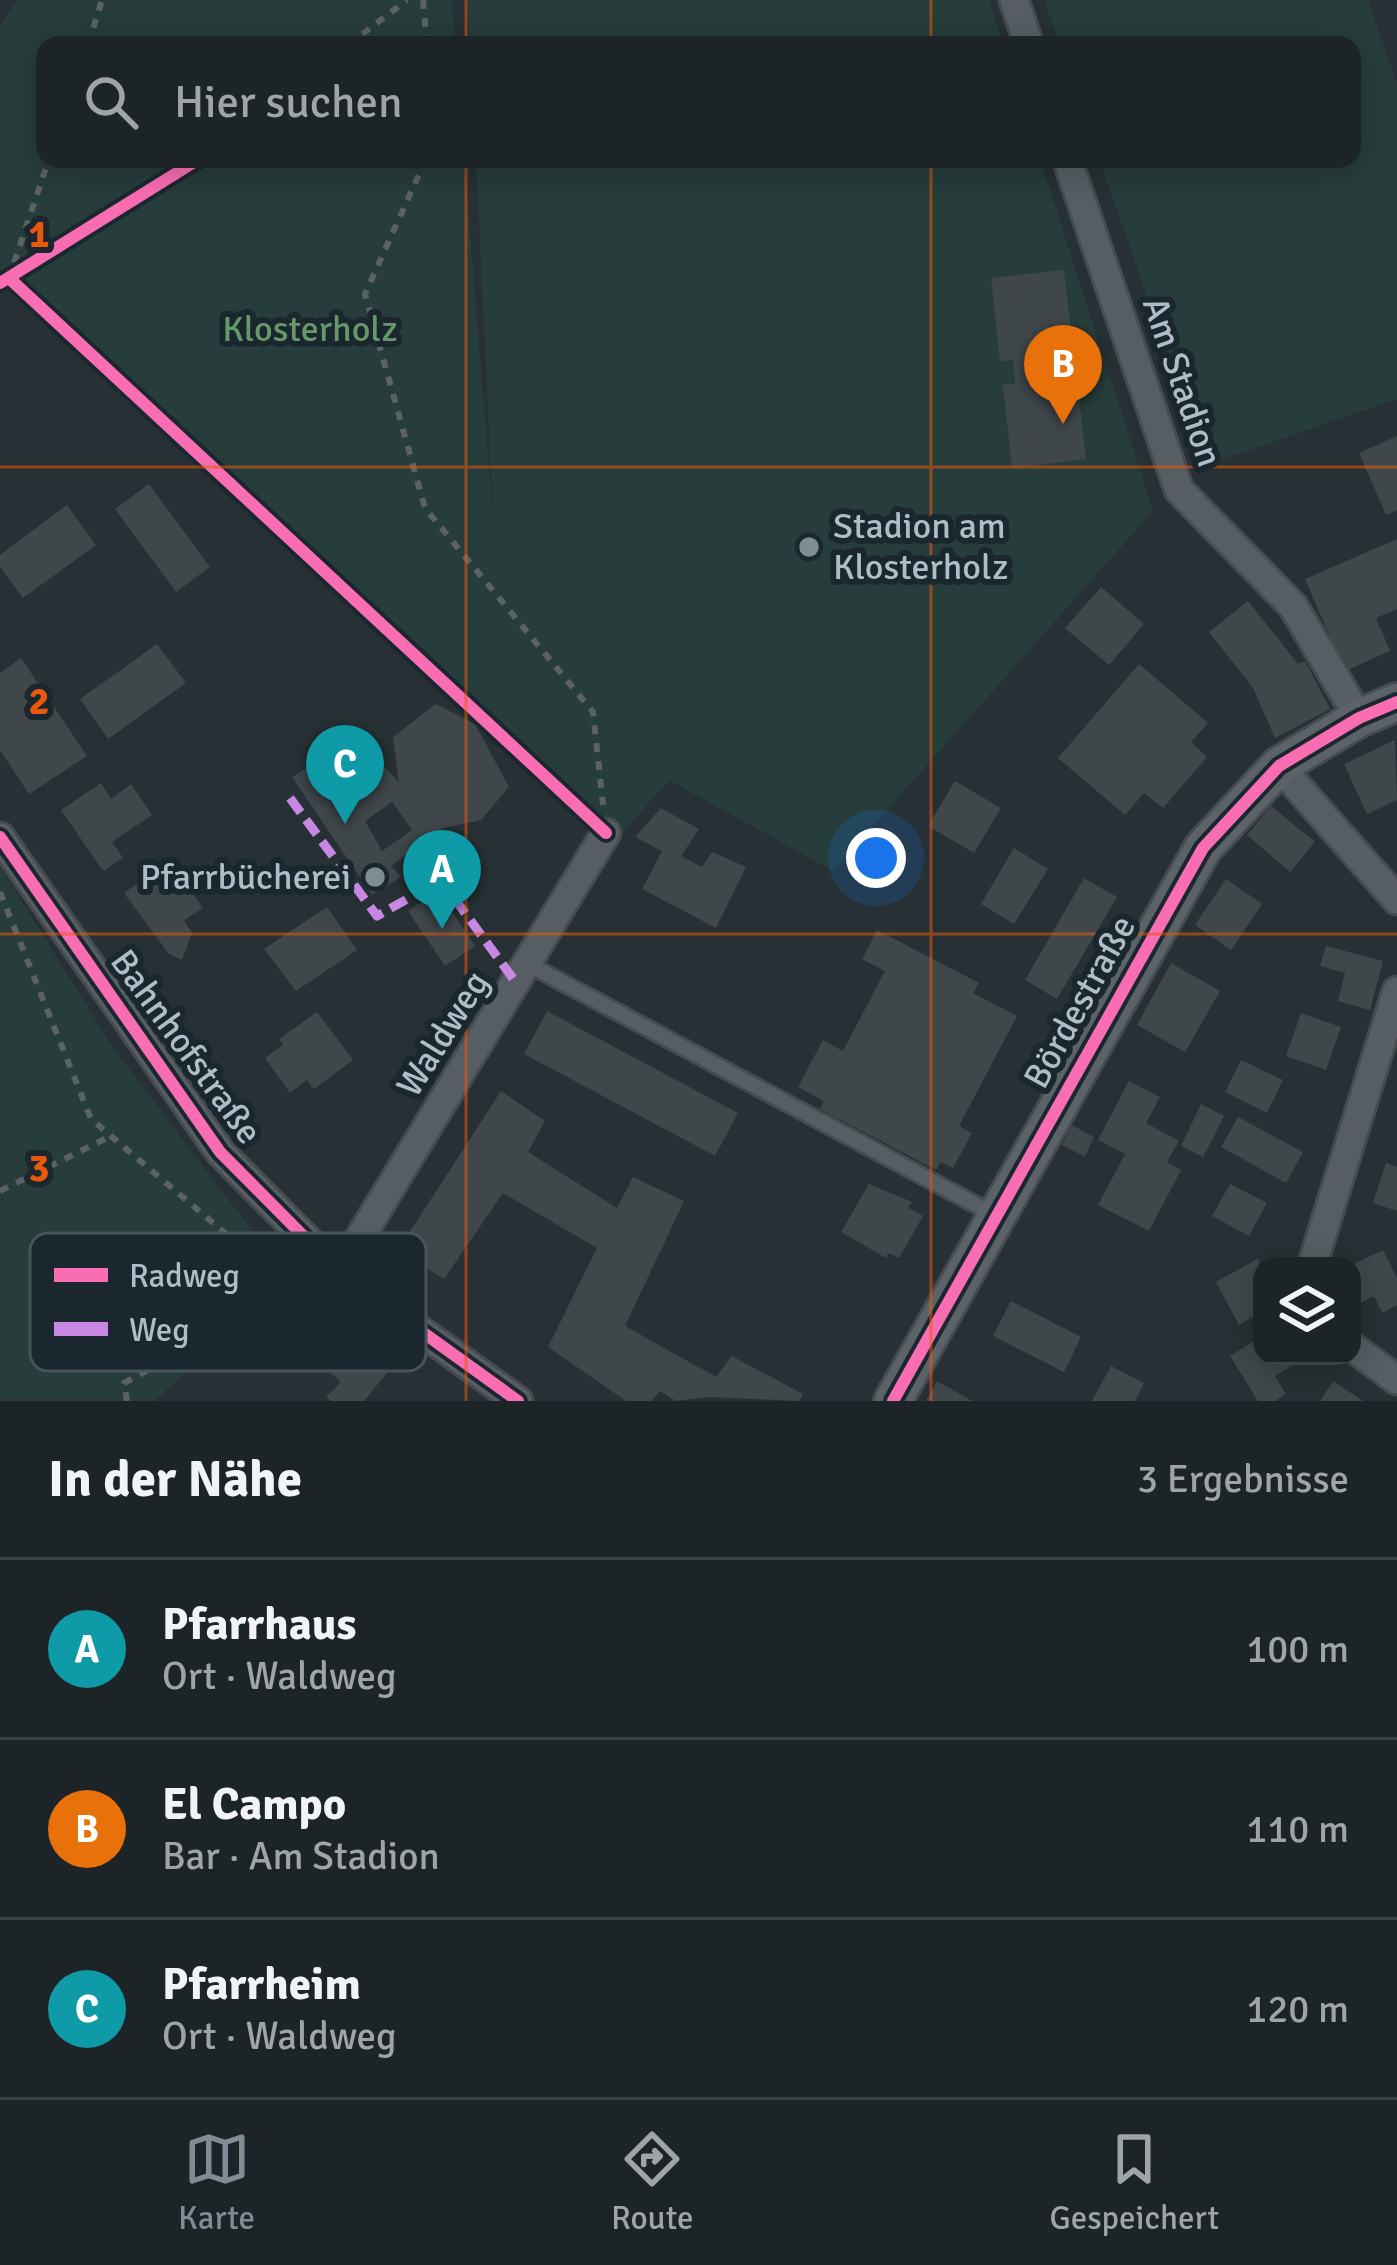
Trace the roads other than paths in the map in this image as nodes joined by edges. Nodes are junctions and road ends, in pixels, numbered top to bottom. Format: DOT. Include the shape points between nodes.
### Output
graph roads {
  1 [pos="1014,0"];
  2 [pos="1026,36"];
  3 [pos="1070,168"];
  4 [pos="1397,702"];
  5 [pos="1358,718"];
  6 [pos="1280,766"];
  7 [pos="606,833"];
  8 [pos="0,837"];
  9 [pos="1397,900"];
  10 [pos="528,964"];
  11 [pos="1397,991"];
  12 [pos="997,1217"];
  13 [pos="300,1233"];
  14 [pos="363,1233"];
  15 [pos="1315,1257"];
  16 [pos="426,1335"];
  17 [pos="1361,1354"];
  18 [pos="1397,1380"];
  19 [pos="518,1401"];
  20 [pos="893,1401"];
  1 -- 2 [label="street"];
  3 -- 5 [label="street, Am Stadion" via="1179,490 1293,606"];
  4 -- 5 [label="street, Bördestraße"];
  5 -- 6 [label="street, Bördestraße"];
  6 -- 9 [label="street"];
  6 -- 12 [label="street, Bördestraße" via="1203,848"];
  7 -- 10 [label="street, Waldweg"];
  8 -- 13 [label="street, Bahnhofstraße" via="220,1152"];
  10 -- 12 [label="lane"];
  10 -- 14 [label="street, Waldweg"];
  11 -- 15 [label="street"];
  12 -- 20 [label="street, Bördestraße"];
  16 -- 19 [label="street, Bahnhofstraße"];
  17 -- 18 [label="street"];
}
